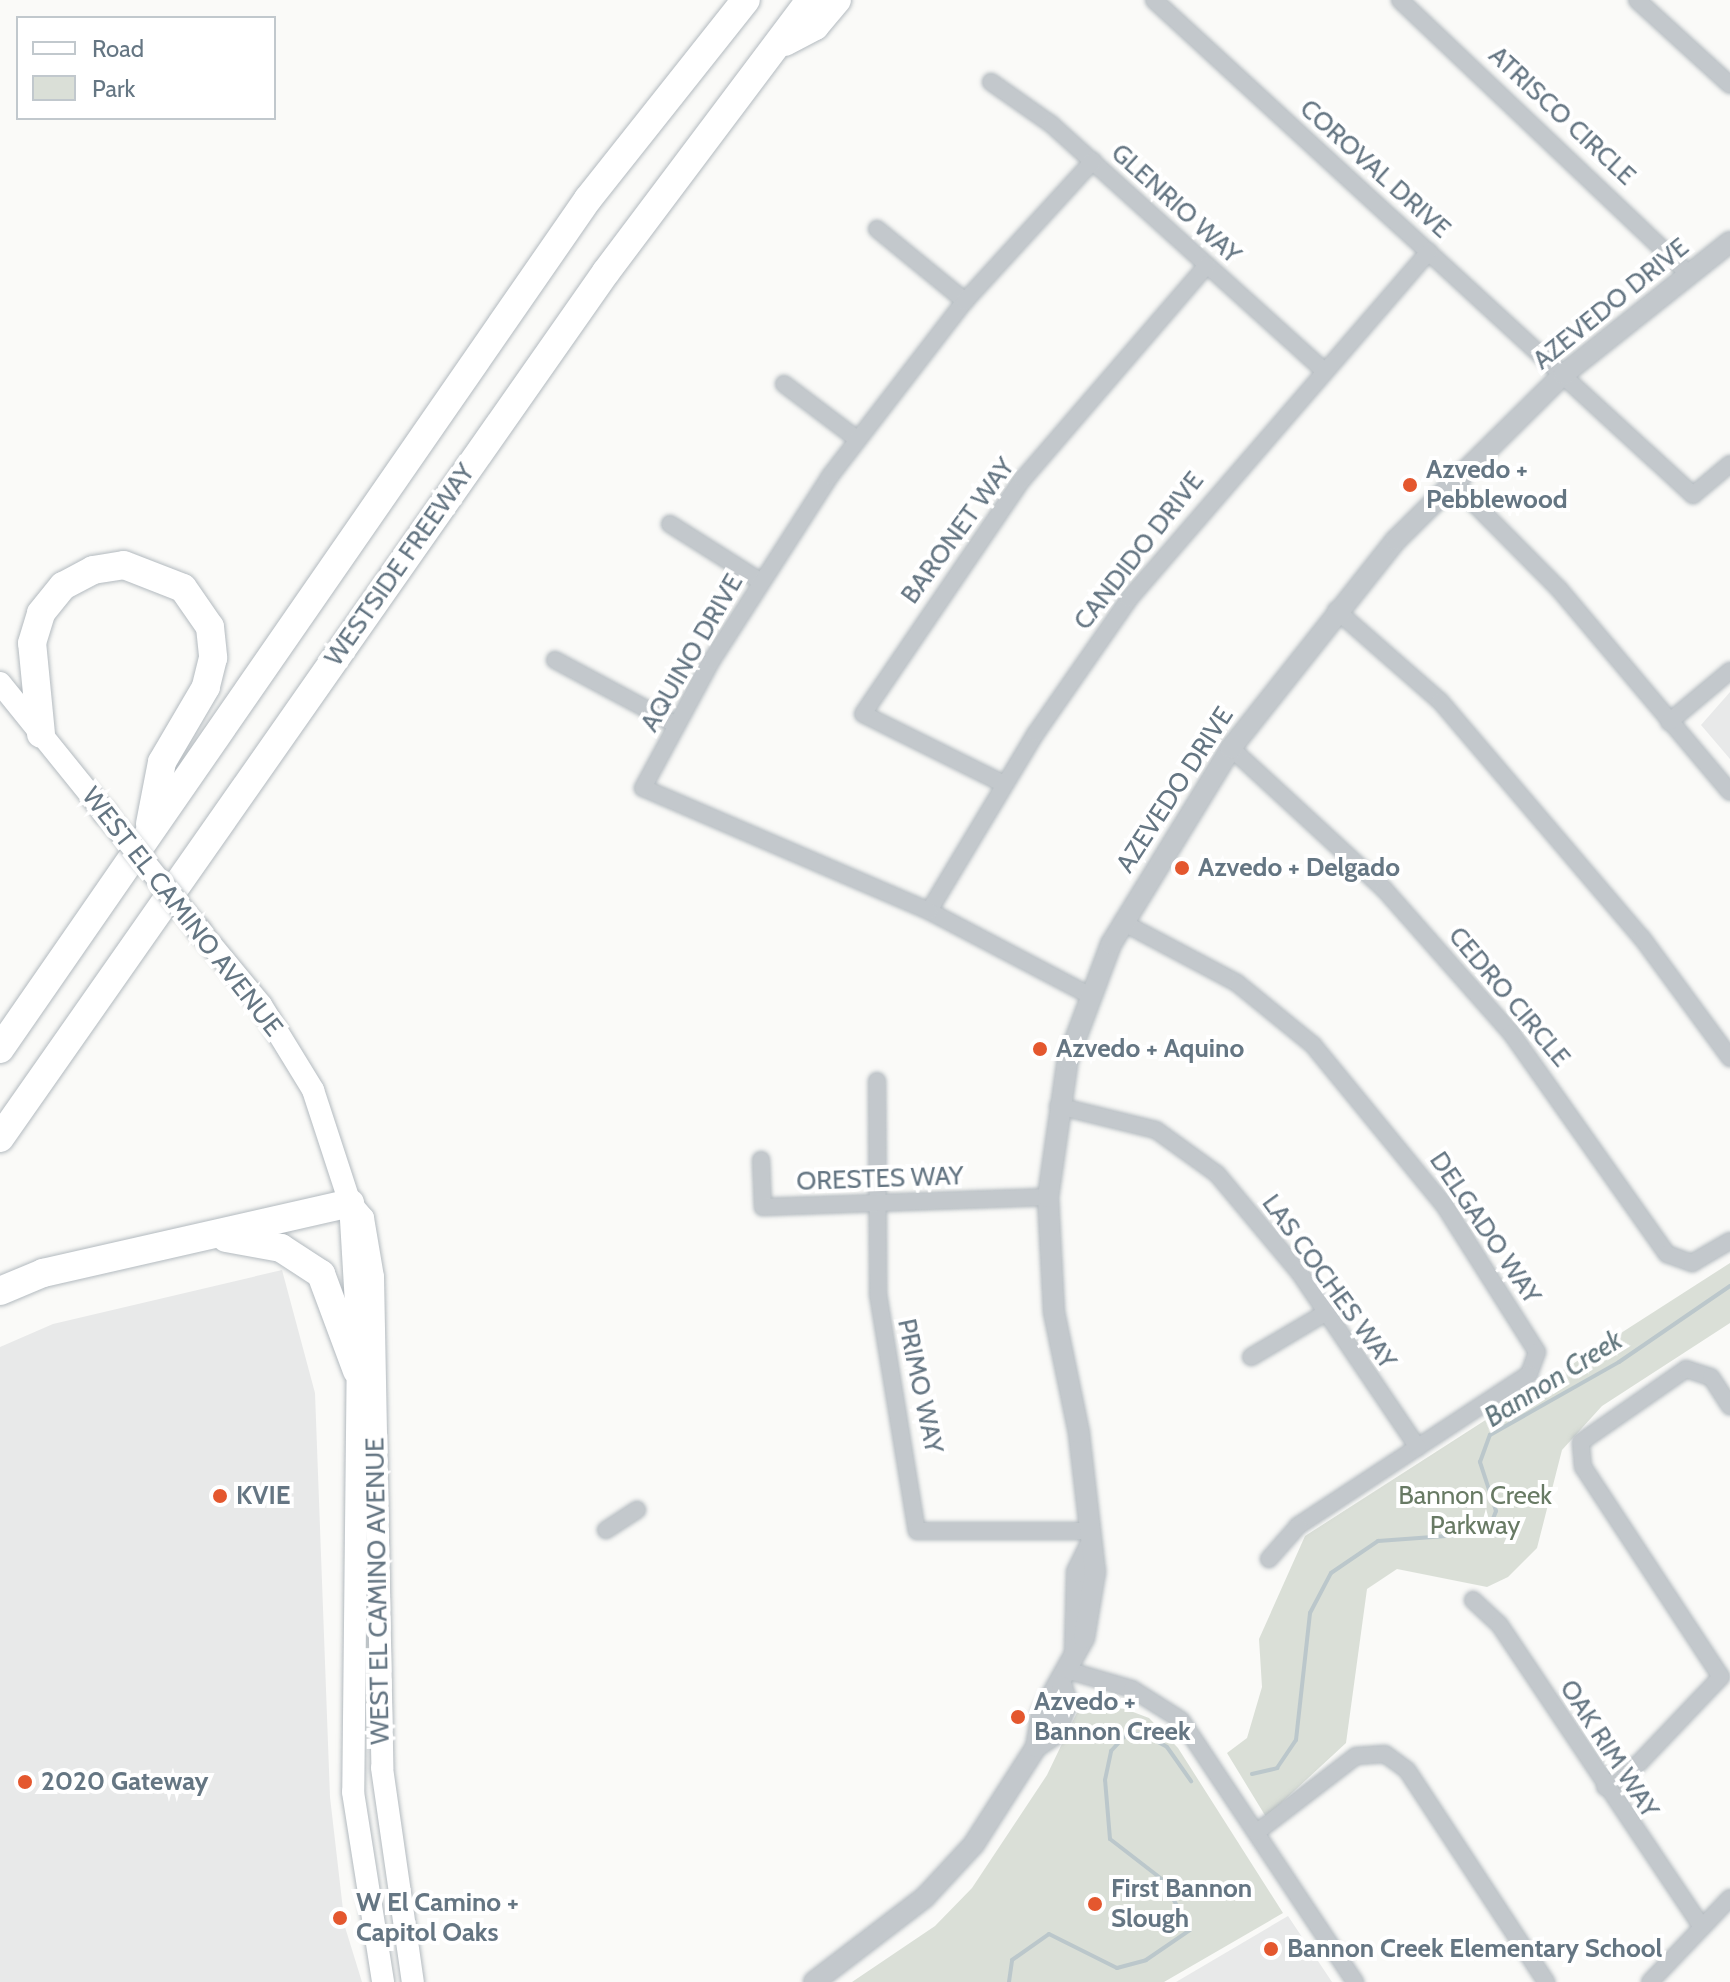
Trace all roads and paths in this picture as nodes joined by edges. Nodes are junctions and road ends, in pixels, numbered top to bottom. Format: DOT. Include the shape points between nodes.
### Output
graph roads {
  1 [pos="724,0"];
  2 [pos="746,0"];
  3 [pos="810,0"];
  4 [pos="837,0"];
  5 [pos="1154,0"];
  6 [pos="1400,0"];
  7 [pos="1637,0"];
  8 [pos="774,48"];
  9 [pos="991,82"];
  10 [pos="1730,85"];
  11 [pos="1093,161"];
  12 [pos="588,199"];
  13 [pos="877,229"];
  14 [pos="1730,242"];
  15 [pos="1429,252"];
  16 [pos="1207,265"];
  17 [pos="1688,273"];
  18 [pos="965,301"];
  19 [pos="1323,370"];
  20 [pos="1564,374"];
  21 [pos="784,384"];
  22 [pos="857,439"];
  23 [pos="1730,464"];
  24 [pos="1452,481"];
  25 [pos="670,524"];
  26 [pos="760,581"];
  27 [pos="1336,610"];
  28 [pos="555,660"];
  29 [pos="1730,671"];
  30 [pos="0,683"];
  31 [pos="1669,722"];
  32 [pos="676,725"];
  33 [pos="41,734"];
  34 [pos="1231,748"];
  35 [pos="1004,784"];
  36 [pos="1730,792"];
  37 [pos="148,834"];
  38 [pos="929,911"];
  39 [pos="1122,922"];
  40 [pos="1089,995"];
  41 [pos="0,1049"];
  42 [pos="1730,1058"];
  43 [pos="877,1081"];
  44 [pos="1058,1106"];
  45 [pos="0,1138"];
  46 [pos="761,1160"];
  47 [pos="1048,1197"];
  48 [pos="350,1203"];
  49 [pos="876,1203"];
  50 [pos="213,1236"];
  51 [pos="1730,1241"];
  52 [pos="0,1291"];
  53 [pos="1327,1312"];
  54 [pos="1251,1357"];
  55 [pos="357,1371"];
  56 [pos="1730,1406"];
  57 [pos="1418,1448"];
  58 [pos="637,1510"];
  59 [pos="606,1530"];
  60 [pos="1088,1539"];
  61 [pos="1269,1559"];
  62 [pos="1473,1600"];
  63 [pos="1069,1671"];
  64 [pos="1605,1787"];
  65 [pos="1257,1832"];
  66 [pos="1730,1898"];
  67 [pos="1702,1927"];
  68 [pos="383,1982"];
  69 [pos="413,1982"];
  70 [pos="814,1982"];
  71 [pos="1355,1982"];
  72 [pos="1546,1982"];
  73 [pos="1650,1982"];
  1 -- 12 [label="highway"];
  2 -- 12 [label="highway, WESTSIDE FREEWAY"];
  3 -- 8 [label="highway, WESTSIDE FREEWAY"];
  4 -- 8 [label="highway" via="815,26"];
  5 -- 15 [label="street, COROVAL DRIVE"];
  6 -- 17 [label="street, ATRISCO CIRCLE"];
  7 -- 10 [label="street"];
  8 -- 45 [label="highway, WESTSIDE FREEWAY" via="465,472"];
  9 -- 11 [label="street, GLENRIO WAY"];
  11 -- 16 [label="street, GLENRIO WAY"];
  11 -- 18 [label="street, AQUINO DRIVE"];
  12 -- 37 [label="highway, WESTSIDE FREEWAY"];
  13 -- 18 [label="street"];
  14 -- 17 [label="street, AZEVEDO DRIVE"];
  15 -- 19 [label="street, CANDIDO DRIVE"];
  15 -- 20 [label="street, COROVAL DRIVE"];
  16 -- 19 [label="street, GLENRIO WAY"];
  16 -- 35 [label="street, BARONET WAY" via="1023,479 863,714"];
  17 -- 20 [label="street, AZEVEDO DRIVE"];
  18 -- 22 [label="street, AQUINO DRIVE"];
  19 -- 35 [label="street, CANDIDO DRIVE" via="1129,599"];
  20 -- 23 [label="street, COROVAL DRIVE" via="1693,495"];
  20 -- 24 [label="street, AZEVEDO DRIVE"];
  21 -- 22 [label="street"];
  22 -- 26 [label="street, AQUINO DRIVE"];
  24 -- 27 [label="street, AZEVEDO DRIVE"];
  24 -- 31 [label="street" via="1559,589"];
  25 -- 26 [label="street"];
  26 -- 32 [label="street, AQUINO DRIVE"];
  27 -- 34 [label="street, AZEVEDO DRIVE"];
  27 -- 42 [label="street" via="1440,701 1642,938"];
  28 -- 32 [label="street"];
  29 -- 31 [label="street"];
  30 -- 33 [label="main road, WEST EL CAMINO AVENUE"];
  31 -- 36 [label="street"];
  32 -- 38 [label="street, AQUINO DRIVE" via="643,788"];
  33 -- 37 [label="highway" via="32,643 50,599 77,577 124,565 183,588 210,627 212,671 162,762"];
  33 -- 48 [label="main road, WEST EL CAMINO AVENUE, bridge" via="261,1005 313,1090"];
  34 -- 39 [label="street, AZEVEDO DRIVE"];
  34 -- 51 [label="street, CEDRO CIRCLE" via="1384,889 1511,1033 1667,1254 1692,1263"];
  35 -- 38 [label="street, CANDIDO DRIVE"];
  37 -- 41 [label="highway, WESTSIDE FREEWAY"];
  38 -- 40 [label="street, AQUINO DRIVE"];
  39 -- 40 [label="street, AZEVEDO DRIVE"];
  39 -- 57 [label="street, DELGADO WAY" via="1237,983 1313,1045 1444,1205 1534,1343 1529,1374"];
  40 -- 44 [label="street, AZEVEDO DRIVE"];
  43 -- 49 [label="street, PRIMO WAY"];
  44 -- 47 [label="street, AZEVEDO DRIVE"];
  44 -- 53 [label="street, LAS COCHES WAY" via="1136,1122 1193,1153"];
  46 -- 49 [label="street, ORESTES WAY" via="763,1207"];
  47 -- 49 [label="street, ORESTES WAY"];
  47 -- 60 [label="street, AZEVEDO DRIVE" via="1054,1312 1079,1433"];
  48 -- 50 [label="highway"];
  48 -- 55 [label="main road, WEST EL CAMINO AVENUE"];
  48 -- 69 [label="main road, WEST EL CAMINO AVENUE" via="363,1218 373,1277 382,1768"];
  49 -- 60 [label="street, PRIMO WAY" via="883,1340 911,1463 917,1531"];
  50 -- 52 [label="highway" via="43,1273"];
  50 -- 55 [label="highway" via="281,1248 308,1261 331,1288"];
  53 -- 54 [label="street"];
  53 -- 57 [label="street, LAS COCHES WAY"];
  55 -- 68 [label="main road, WEST EL CAMINO AVENUE" via="353,1792"];
  56 -- 64 [label="street" via="1711,1377 1686,1369 1581,1442 1583,1467 1721,1677 1639,1763"];
  57 -- 61 [label="street, DELGADO WAY" via="1298,1526"];
  58 -- 59 [label="street"];
  60 -- 63 [label="street, AZEVEDO DRIVE" via="1095,1572"];
  62 -- 64 [label="street, OAK RIM WAY" via="1499,1624"];
  63 -- 65 [label="street" via="1166,1707 1193,1734"];
  63 -- 70 [label="street, AZEVEDO DRIVE" via="1067,1703 1055,1734 1036,1747 951,1871"];
  64 -- 67 [label="street, OAK RIM WAY"];
  65 -- 71 [label="street"];
  65 -- 72 [label="street" via="1356,1756 1385,1754 1407,1770"];
  66 -- 67 [label="street"];
  67 -- 73 [label="street"];
}
